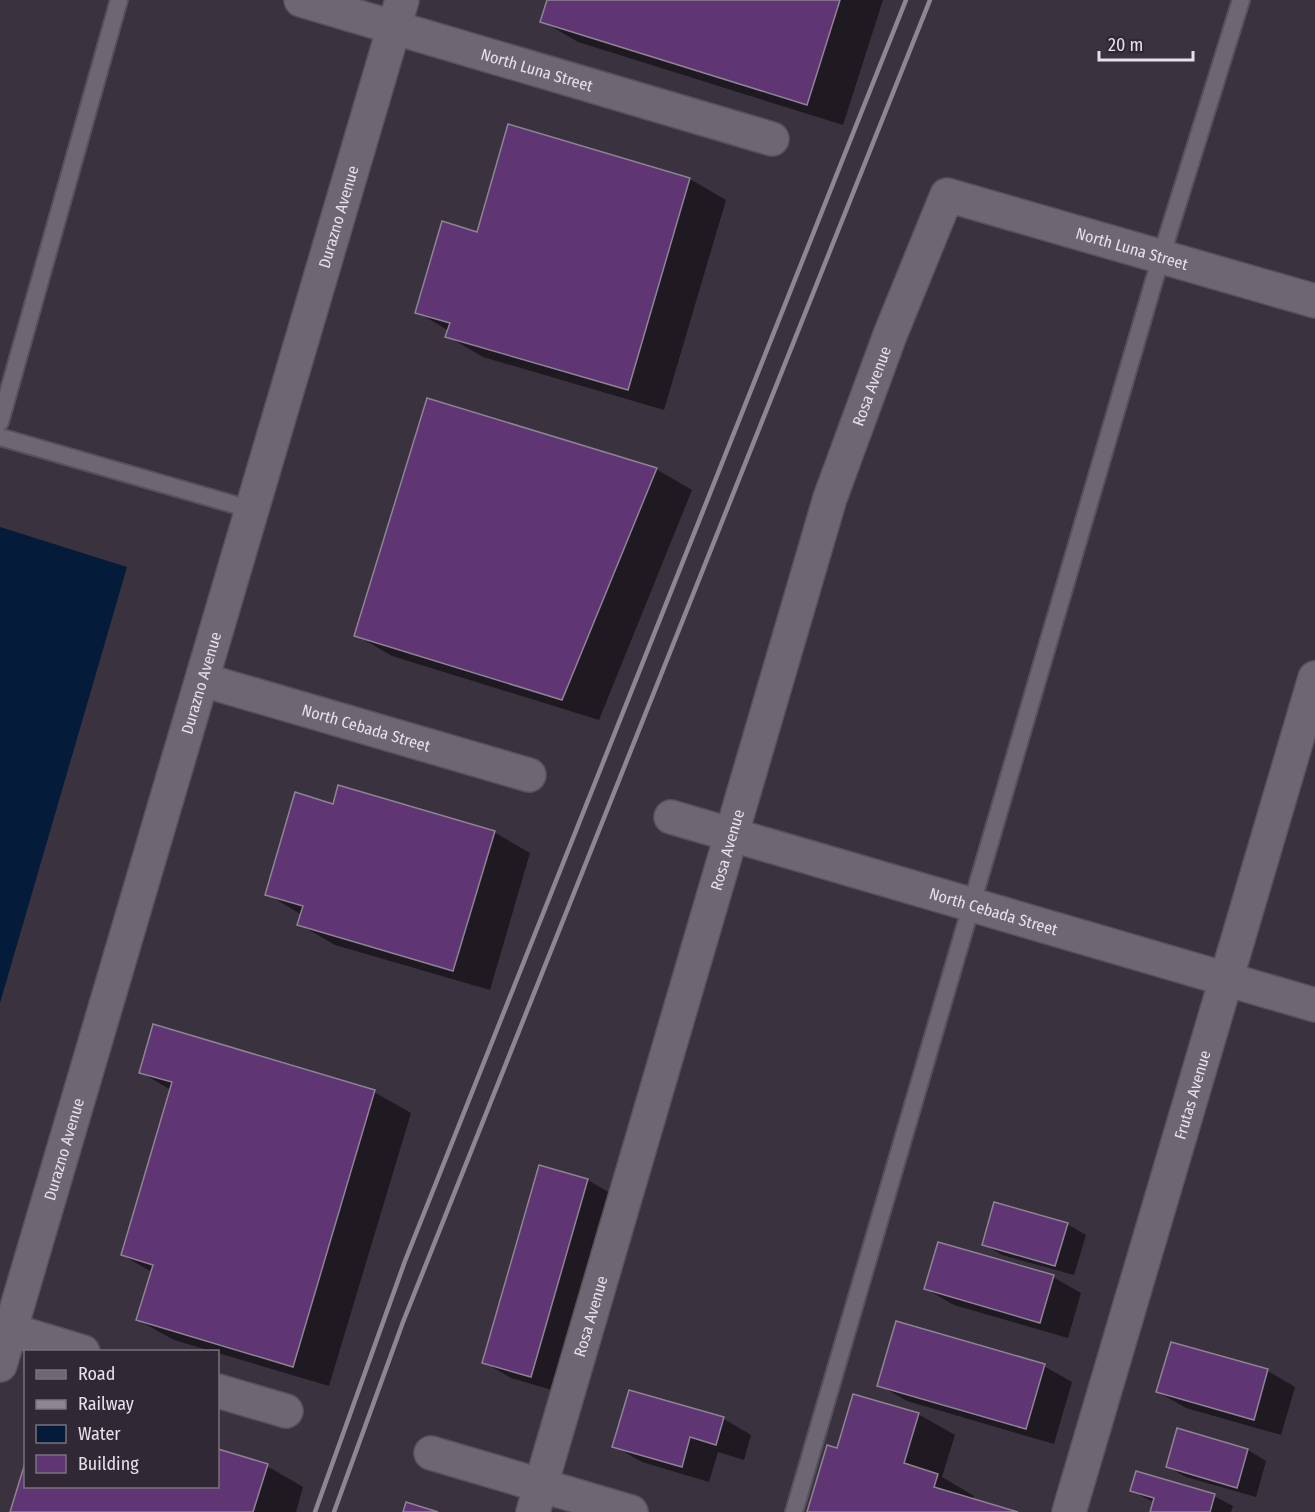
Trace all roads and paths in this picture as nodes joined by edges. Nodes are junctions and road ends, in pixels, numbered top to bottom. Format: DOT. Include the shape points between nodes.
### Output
graph roads {
  1 [pos="119,0"];
  2 [pos="301,0"];
  3 [pos="1241,0"];
  4 [pos="398,14"];
  5 [pos="772,139"];
  6 [pos="947,195"];
  7 [pos="1161,257"];
  8 [pos="1315,301"];
  9 [pos="0,422"];
  10 [pos="0,437"];
  11 [pos="253,510"];
  12 [pos="1315,678"];
  13 [pos="203,680"];
  14 [pos="529,776"];
  15 [pos="671,817"];
  16 [pos="732,835"];
  17 [pos="970,905"];
  18 [pos="1227,979"];
  19 [pos="1315,1005"];
  20 [pos="5,1329"];
  21 [pos="76,1350"];
  22 [pos="0,1365"];
  23 [pos="219,1391"];
  24 [pos="286,1411"];
  25 [pos="431,1453"];
  26 [pos="538,1499"];
  27 [pos="631,1512"];
  28 [pos="794,1512"];
  29 [pos="1070,1512"];
  1 -- 9 [label="lane"];
  2 -- 4 [label="street, North Luna Street"];
  3 -- 7 [label="lane"];
  4 -- 5 [label="street, North Luna Street"];
  4 -- 11 [label="street, Durazno Avenue"];
  6 -- 7 [label="street, North Luna Street"];
  6 -- 16 [label="street, Rosa Avenue" via="830,498"];
  7 -- 8 [label="street, North Luna Street"];
  7 -- 17 [label="lane"];
  10 -- 11 [label="lane"];
  11 -- 13 [label="street, Durazno Avenue"];
  12 -- 18 [label="street, Frutas Avenue"];
  13 -- 14 [label="street, North Cebada Street"];
  13 -- 20 [label="street, Durazno Avenue"];
  15 -- 16 [label="street, North Cebada Street"];
  16 -- 17 [label="street, North Cebada Street"];
  16 -- 26 [label="street, Rosa Avenue"];
  17 -- 18 [label="street, North Cebada Street"];
  17 -- 28 [label="lane"];
  18 -- 19 [label="street, North Cebada Street"];
  18 -- 29 [label="street, Frutas Avenue"];
  20 -- 21 [label="street"];
  20 -- 22 [label="street, Durazno Avenue"];
  23 -- 24 [label="street"];
  25 -- 26 [label="street"];
  26 -- 27 [label="street"];
}
